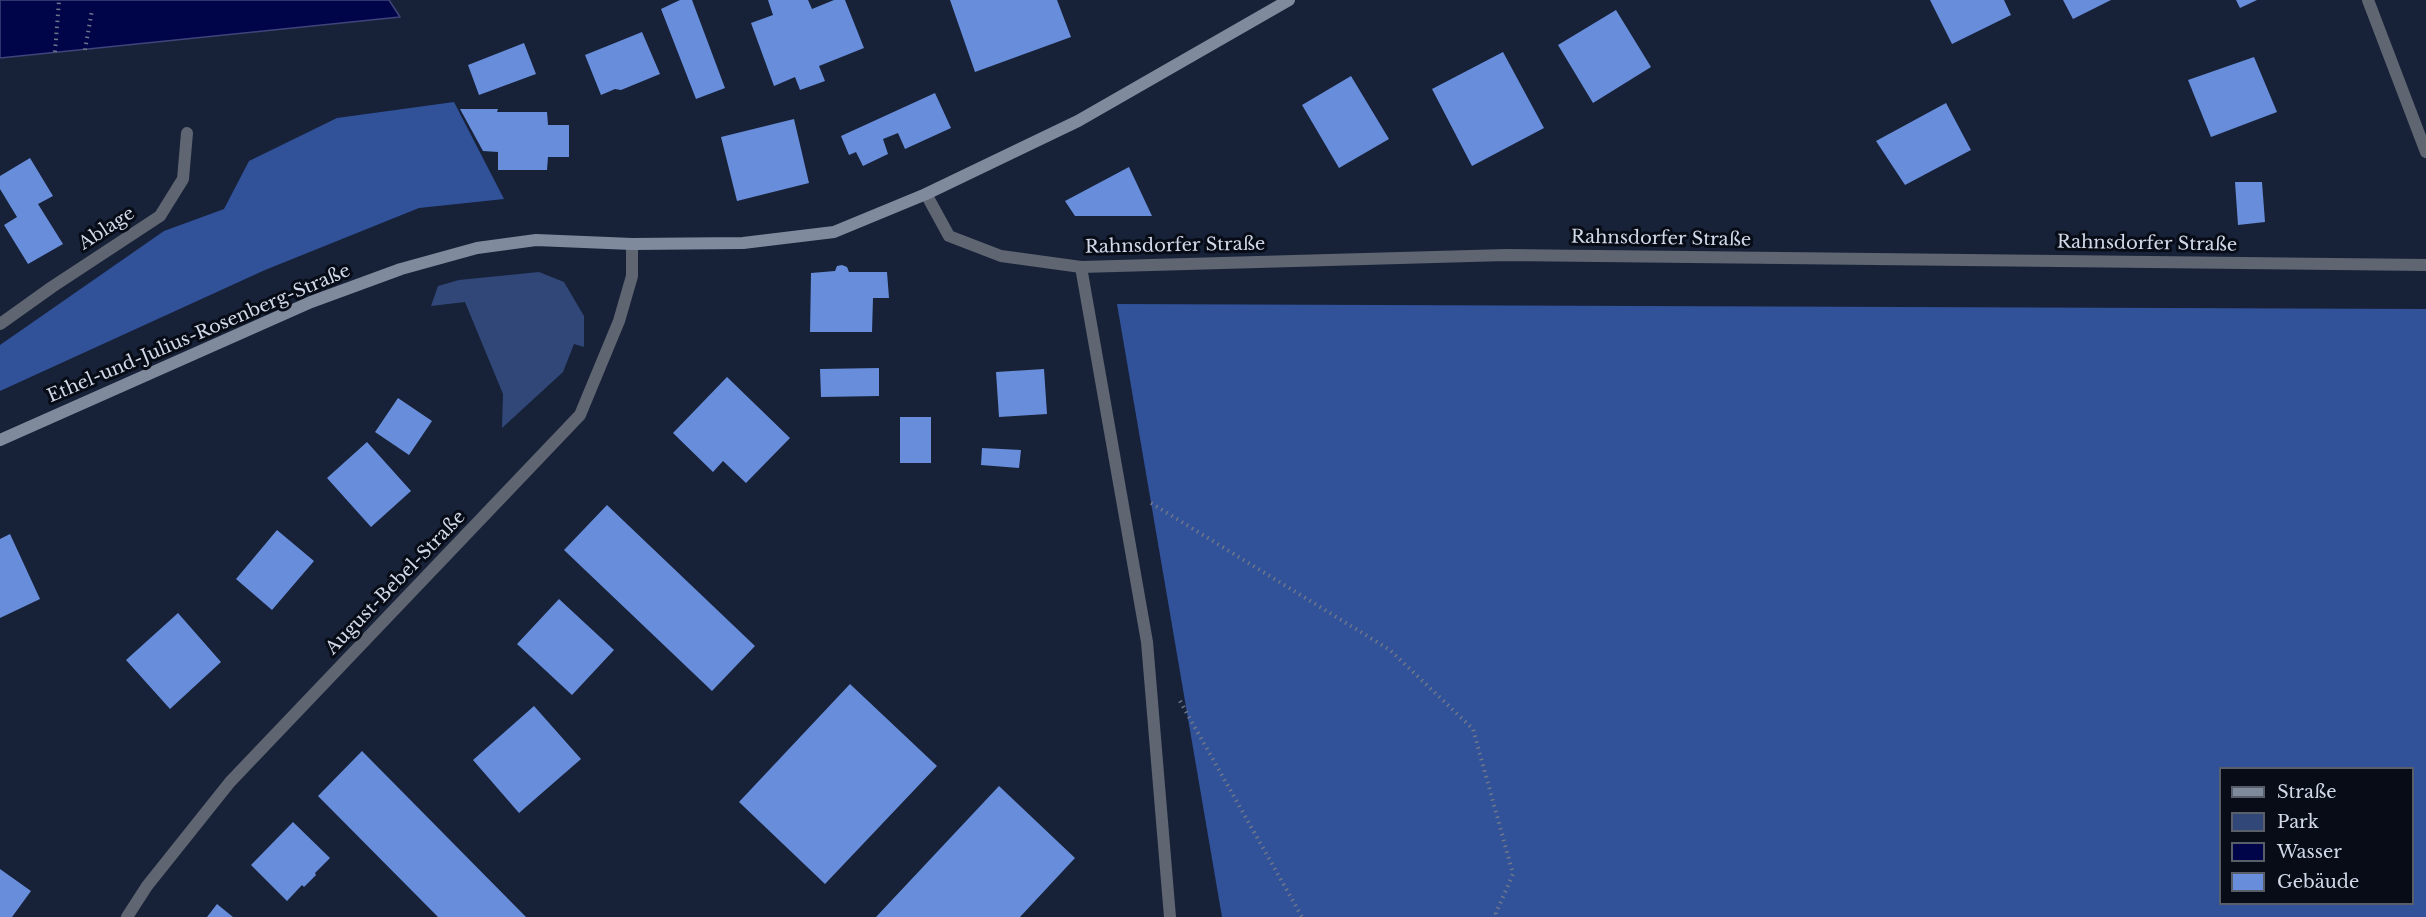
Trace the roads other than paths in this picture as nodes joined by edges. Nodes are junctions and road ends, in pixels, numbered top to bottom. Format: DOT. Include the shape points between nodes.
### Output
graph roads {
  1 [pos="1289,0"];
  2 [pos="2368,0"];
  3 [pos="187,133"];
  4 [pos="2426,152"];
  5 [pos="926,194"];
  6 [pos="632,244"];
  7 [pos="2426,265"];
  8 [pos="1081,267"];
  9 [pos="0,324"];
  10 [pos="0,440"];
  11 [pos="127,917"];
  12 [pos="1170,917"];
  1 -- 5 [label="main road, Ethel-und-Julius-Rosenberg-Straße" via="1078,122"];
  2 -- 4 [label="street"];
  3 -- 9 [label="street, Ablage" via="183,179 160,216"];
  5 -- 6 [label="main road, Ethel-und-Julius-Rosenberg-Straße" via="834,232 743,243"];
  5 -- 8 [label="street, Rahnsdorfer Straße" via="949,236 1001,256"];
  6 -- 10 [label="main road, Ethel-und-Julius-Rosenberg-Straße" via="536,240 477,248 401,270 311,302"];
  6 -- 11 [label="street, August-Bebel-Straße" via="632,276 619,321 580,415 230,782"];
  7 -- 8 [label="street, Rahnsdorfer Straße" via="1506,255"];
  8 -- 12 [label="street" via="1147,642"];
}
